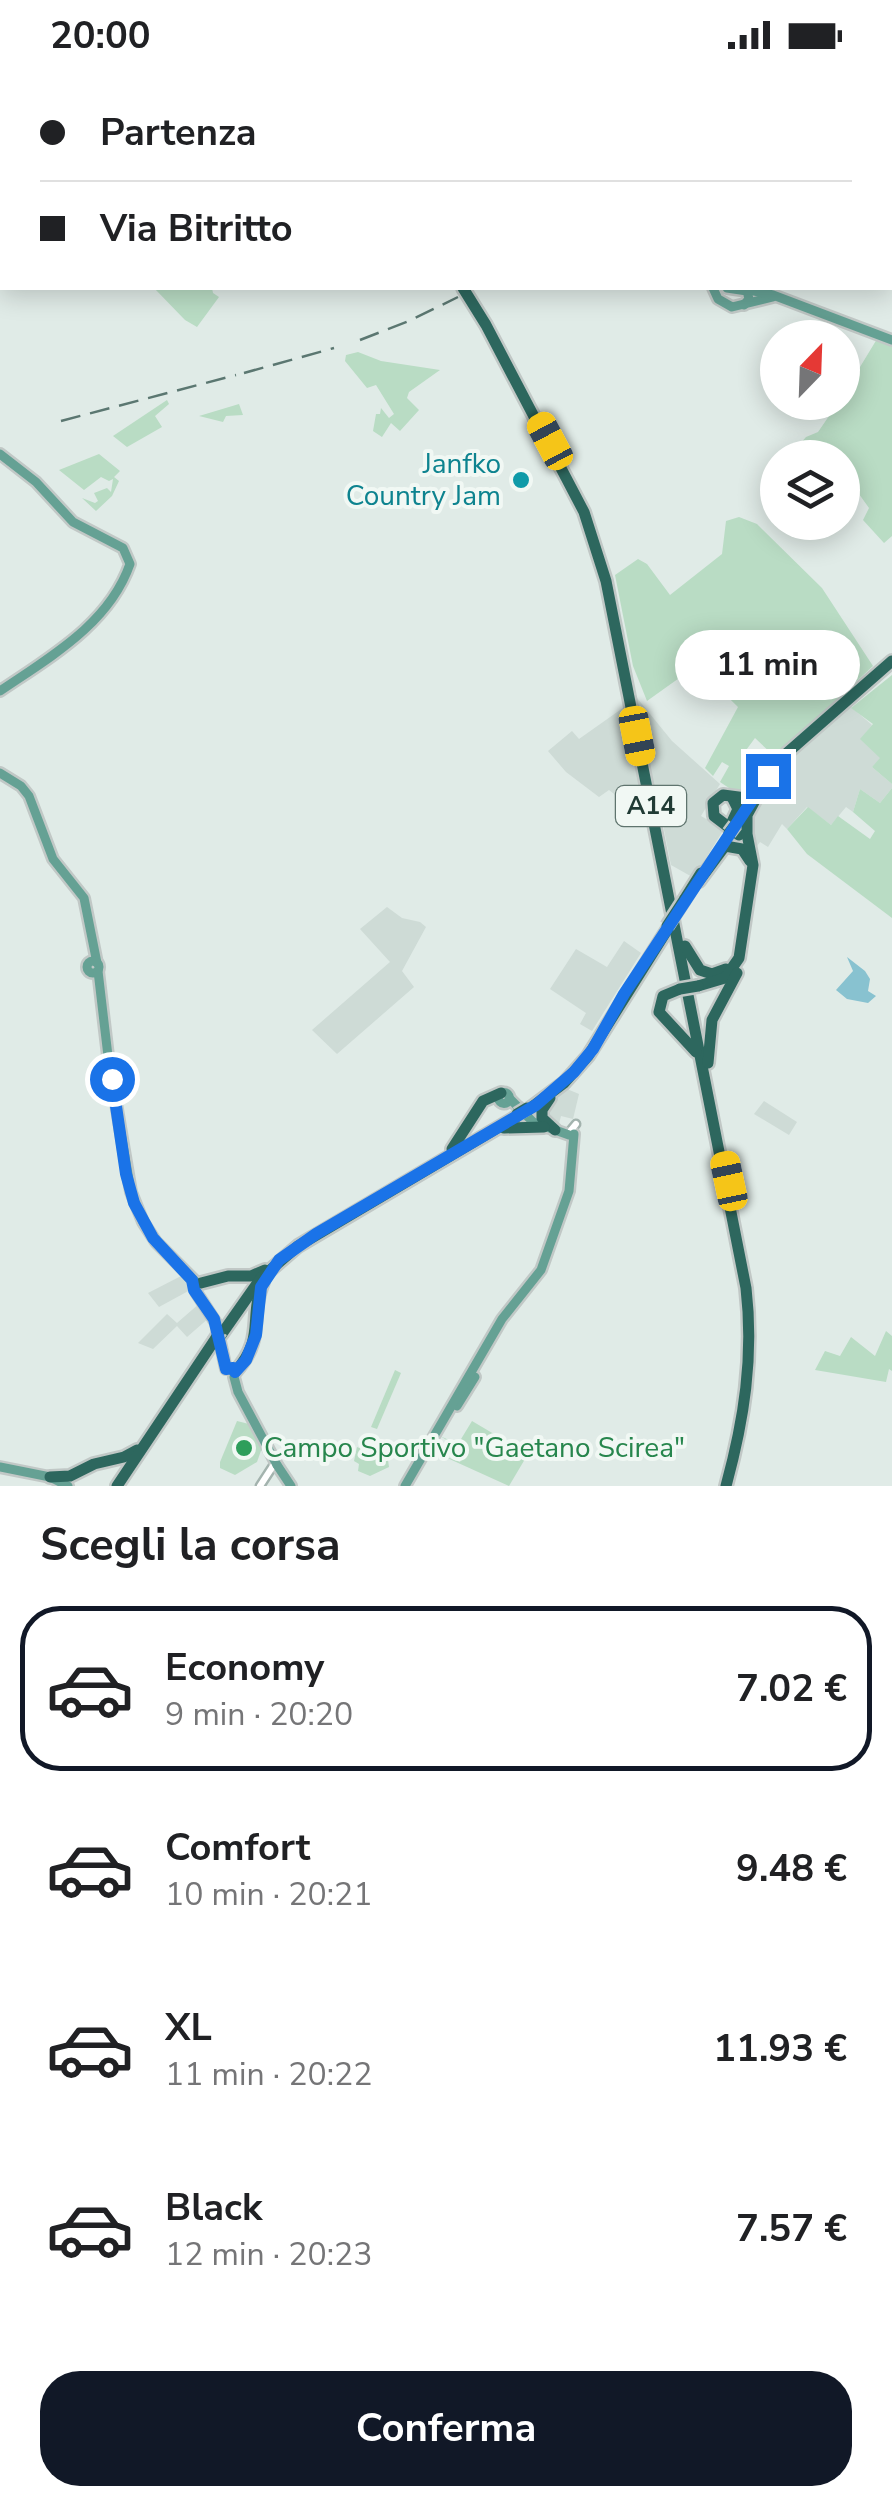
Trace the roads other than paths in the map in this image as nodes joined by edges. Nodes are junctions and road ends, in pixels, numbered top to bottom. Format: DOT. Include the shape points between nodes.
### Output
graph roads {
  1 [pos="465,290"];
  2 [pos="714,290"];
  3 [pos="740,290"];
  4 [pos="764,290"];
  5 [pos="798,303"];
  6 [pos="741,306"];
  7 [pos="892,339"];
  8 [pos="0,454"];
  9 [pos="576,494"];
  10 [pos="890,668"];
  11 [pos="0,691"];
  12 [pos="850,706"];
  13 [pos="777,763"];
  14 [pos="0,773"];
  15 [pos="768,776"];
  16 [pos="732,797"];
  17 [pos="730,828"];
  18 [pos="752,874"];
  19 [pos="699,882"];
  20 [pos="681,902"];
  21 [pos="668,927"];
  22 [pos="745,930"];
  23 [pos="682,959"];
  24 [pos="661,1016"];
  25 [pos="564,1083"];
  26 [pos="713,1099"];
  27 [pos="513,1105"];
  28 [pos="480,1106"];
  29 [pos="714,1121"];
  30 [pos="504,1122"];
  31 [pos="552,1129"];
  32 [pos="481,1137"];
  33 [pos="438,1161"];
  34 [pos="272,1265"];
  35 [pos="236,1276"];
  36 [pos="199,1287"];
  37 [pos="230,1317"];
  38 [pos="258,1326"];
  39 [pos="218,1337"];
  40 [pos="232,1372"];
  41 [pos="148,1439"];
  42 [pos="106,1460"];
  43 [pos="0,1467"];
  44 [pos="274,1468"];
  45 [pos="50,1476"];
  46 [pos="70,1480"];
  47 [pos="260,1484"];
  48 [pos="117,1486"];
  49 [pos="291,1486"];
  50 [pos="405,1486"];
  51 [pos="727,1486"];
  1 -- 9 [label="highway, A14"];
  2 -- 6 [label="main road" via="722,302"];
  3 -- 6 [label="main road" via="749,299"];
  4 -- 5 [label="main road"];
  5 -- 6 [label="main road" via="770,296"];
  5 -- 7 [label="main road"];
  8 -- 11 [label="main road" via="73,522 123,548 130,564 114,598 62,651"];
  9 -- 20 [label="highway, A14" via="606,566"];
  9 -- 23 [label="highway, A14" via="603,566"];
  10 -- 12 [label="highway"];
  10 -- 13 [label="highway"];
  10 -- 15 [label="highway"];
  13 -- 16 [label="highway" via="748,797"];
  13 -- 17 [label="highway"];
  14 -- 36 [label="main road" via="29,796 53,859 84,898 128,1183 154,1240"];
  15 -- 17 [label="highway"];
  15 -- 18 [label="highway" via="748,815"];
  16 -- 17 [label="highway" via="738,809"];
  16 -- 18 [label="highway" via="719,797 713,814 742,837"];
  17 -- 19 [label="highway"];
  17 -- 20 [label="highway"];
  18 -- 19 [label="highway" via="742,849 728,845"];
  18 -- 22 [label="highway"];
  19 -- 20 [label="highway"];
  20 -- 21 [label="highway, bridge"];
  20 -- 22 [label="highway, A14" via="688,956 709,974 731,965"];
  20 -- 26 [label="highway, A14"];
  21 -- 25 [label="highway" via="593,1049"];
  21 -- 27 [label="highway" via="582,1061 558,1086"];
  22 -- 24 [label="highway, bridge" via="732,972 661,998"];
  22 -- 26 [label="highway, A14" via="740,964 709,1031"];
  23 -- 24 [label="highway, A14" via="686,1010 676,1021"];
  23 -- 29 [label="highway, A14"];
  24 -- 29 [label="highway, A14" via="693,1047"];
  25 -- 27 [label="highway"];
  25 -- 31 [label="highway" via="542,1110"];
  26 -- 51 [label="highway, A14" via="753,1326 749,1400"];
  27 -- 28 [label="highway" via="490,1096"];
  27 -- 30 [label="highway"];
  27 -- 31 [label="main road"];
  27 -- 32 [label="highway"];
  28 -- 30 [label="highway" via="482,1125"];
  28 -- 33 [label="highway" via="459,1142"];
  29 -- 51 [label="highway, A14" via="750,1330 744,1414"];
  30 -- 33 [label="highway"];
  31 -- 32 [label="highway" via="515,1126"];
  31 -- 50 [label="main road" via="572,1134 568,1193 544,1264 502,1320"];
  32 -- 33 [label="highway"];
  33 -- 34 [label="highway"];
  34 -- 35 [label="highway"];
  34 -- 37 [label="highway"];
  34 -- 38 [label="highway" via="258,1297"];
  34 -- 39 [label="highway"];
  35 -- 36 [label="highway"];
  35 -- 37 [label="highway" via="246,1289"];
  36 -- 40 [label="main road"];
  37 -- 39 [label="highway"];
  38 -- 39 [label="highway" via="253,1313 242,1310"];
  38 -- 40 [label="highway" via="249,1354"];
  39 -- 41 [label="highway"];
  39 -- 41 [label="highway"];
  40 -- 44 [label="main road"];
  41 -- 42 [label="highway" via="130,1454"];
  41 -- 48 [label="highway"];
  42 -- 46 [label="highway"];
  42 -- 48 [label="highway" via="121,1467"];
  43 -- 45 [label="main road"];
  44 -- 47 [label="street"];
  44 -- 49 [label="main road"];
  45 -- 46 [label="highway"];
}
